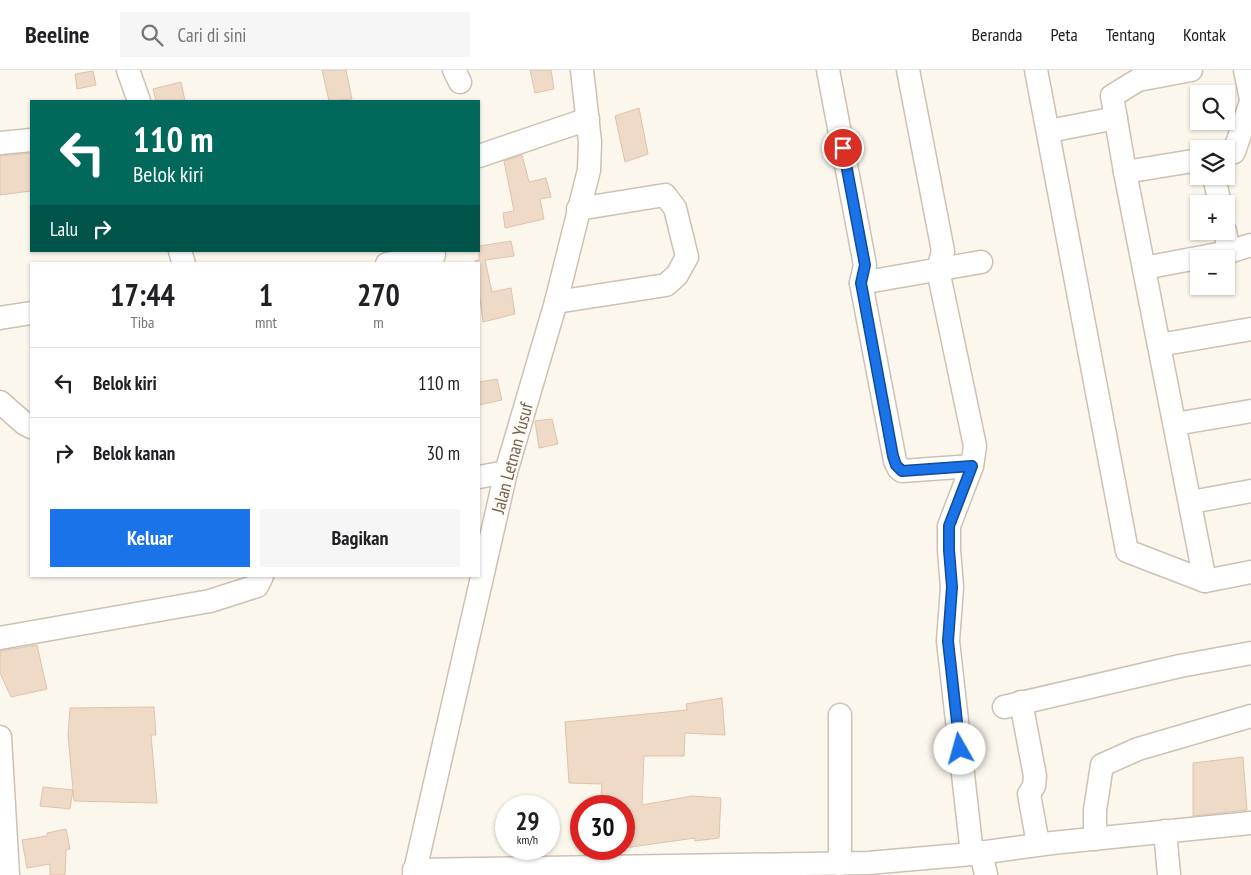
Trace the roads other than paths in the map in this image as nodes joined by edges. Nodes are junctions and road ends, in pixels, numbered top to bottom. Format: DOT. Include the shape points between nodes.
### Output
graph roads {
  1 [pos="128,70"];
  2 [pos="582,70"];
  3 [pos="828,70"];
  4 [pos="908,70"];
  5 [pos="1036,70"];
  6 [pos="1191,70"];
  7 [pos="1245,70"];
  8 [pos="139,100"];
  9 [pos="1251,100"];
  10 [pos="1116,118"];
  11 [pos="588,119"];
  12 [pos="1049,131"];
  13 [pos="30,140"];
  14 [pos="0,143"];
  15 [pos="1235,149"];
  16 [pos="480,156"];
  17 [pos="1190,161"];
  18 [pos="1125,172"];
  19 [pos="578,209"];
  20 [pos="1227,242"];
  21 [pos="1251,245"];
  22 [pos="434,257"];
  23 [pos="400,262"];
  24 [pos="981,262"];
  25 [pos="1144,268"];
  26 [pos="938,270"];
  27 [pos="861,283"];
  28 [pos="556,302"];
  29 [pos="30,313"];
  30 [pos="0,318"];
  31 [pos="1251,330"];
  32 [pos="1159,345"];
  33 [pos="0,402"];
  34 [pos="1251,411"];
  35 [pos="1175,424"];
  36 [pos="30,427"];
  37 [pos="972,466"];
  38 [pos="506,472"];
  39 [pos="480,477"];
  40 [pos="1251,491"];
  41 [pos="1191,502"];
  42 [pos="1251,572"];
  43 [pos="262,577"];
  44 [pos="1205,581"];
  45 [pos="0,638"];
  46 [pos="1251,653"];
  47 [pos="840,716"];
  48 [pos="1251,716"];
  49 [pos="0,737"];
  50 [pos="1251,823"];
  51 [pos="1165,831"];
  52 [pos="1095,839"];
  53 [pos="1038,844"];
  54 [pos="976,853"];
  55 [pos="840,864"];
  56 [pos="414,872"];
  57 [pos="8,875"];
  58 [pos="986,875"];
  59 [pos="1169,875"];
  1 -- 8 [label="street"];
  2 -- 11 [label="street, Jalan Letnan Yusuf"];
  3 -- 27 [label="street" via="865,265"];
  4 -- 26 [label="street" via="943,252"];
  5 -- 12 [label="street"];
  6 -- 10 [label="street" via="1138,80 1112,96"];
  7 -- 9 [label="street"];
  9 -- 15 [label="street"];
  10 -- 12 [label="street"];
  10 -- 18 [label="street"];
  11 -- 16 [label="street"];
  11 -- 19 [label="street, Jalan Letnan Yusuf" via="589,170"];
  12 -- 44 [label="street" via="1127,550"];
  13 -- 14 [label="street"];
  17 -- 18 [label="street"];
  18 -- 25 [label="street"];
  19 -- 28 [label="street, Jalan Letnan Yusuf"];
  19 -- 28 [label="street" via="665,195 674,208 687,257 677,275 666,285"];
  20 -- 21 [label="street"];
  20 -- 25 [label="street"];
  22 -- 23 [label="street"];
  24 -- 26 [label="street"];
  25 -- 32 [label="street"];
  26 -- 27 [label="street"];
  26 -- 37 [label="street" via="974,438"];
  27 -- 37 [label="street" via="896,465 902,471"];
  28 -- 38 [label="street, Jalan Letnan Yusuf"];
  29 -- 30 [label="street"];
  31 -- 32 [label="street"];
  32 -- 35 [label="street"];
  33 -- 36 [label="street"];
  34 -- 35 [label="street"];
  35 -- 41 [label="street"];
  37 -- 54 [label="street" via="949,526 952,587 948,641"];
  38 -- 39 [label="street"];
  38 -- 56 [label="street, Jalan Letnan Yusuf"];
  40 -- 41 [label="street"];
  41 -- 44 [label="street"];
  42 -- 44 [label="street"];
  43 -- 45 [label="street" via="257,586 210,601"];
  46 -- 53 [label="street" via="1013,704 1034,765 1034,786 1029,794"];
  47 -- 55 [label="street"];
  48 -- 52 [label="street" via="1138,749 1102,765 1094,810"];
  49 -- 57 [label="street"];
  50 -- 51 [label="street"];
  51 -- 52 [label="street"];
  51 -- 59 [label="street"];
  52 -- 53 [label="street"];
  53 -- 54 [label="street"];
  54 -- 55 [label="street"];
  54 -- 58 [label="street"];
  55 -- 56 [label="street"];
}
